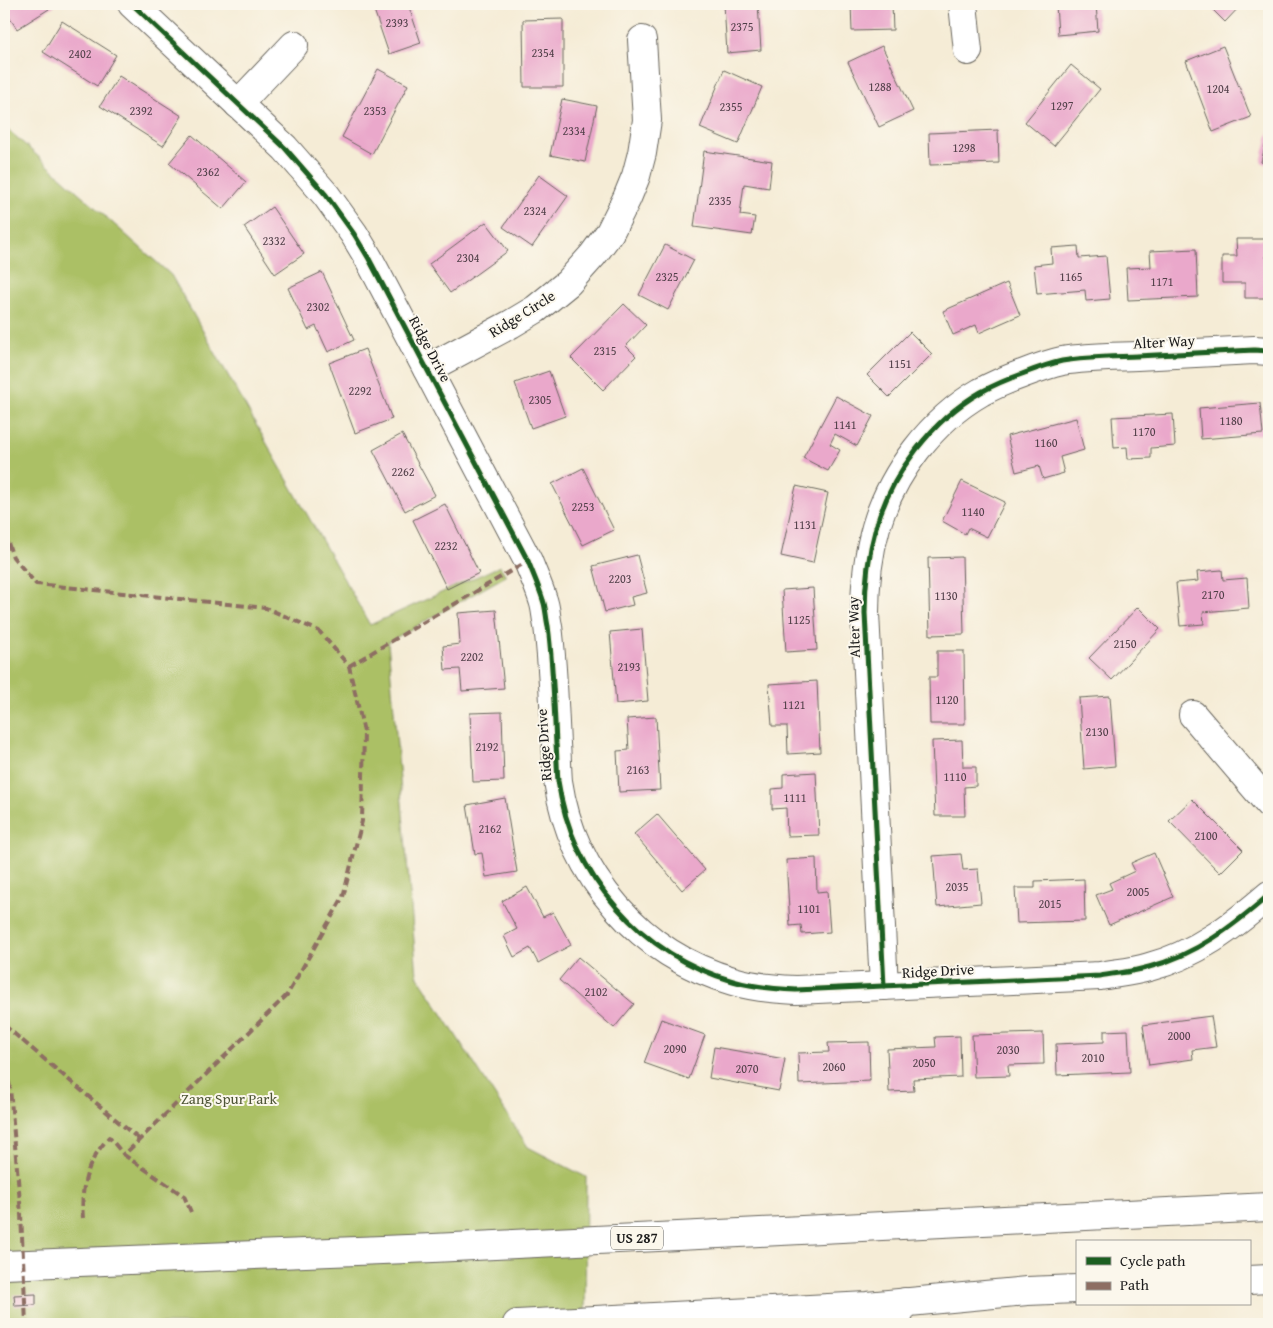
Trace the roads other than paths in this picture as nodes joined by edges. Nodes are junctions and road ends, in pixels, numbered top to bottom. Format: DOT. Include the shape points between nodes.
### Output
graph roads {
  1 [pos="132,4"];
  2 [pos="963,4"];
  3 [pos="642,40"];
  4 [pos="294,45"];
  5 [pos="968,50"];
  6 [pos="238,104"];
  7 [pos="1269,351"];
  8 [pos="427,369"];
  9 [pos="1193,715"];
  10 [pos="1269,804"];
  11 [pos="1269,895"];
  12 [pos="884,986"];
  13 [pos="1269,1207"];
  14 [pos="4,1265"];
  15 [pos="1269,1279"];
  16 [pos="1250,1280"];
  17 [pos="1076,1289"];
  18 [pos="900,1313"];
  19 [pos="836,1316"];
  20 [pos="517,1324"];
  1 -- 6 [label="street, Ridge Drive"];
  2 -- 5 [label="street"];
  3 -- 8 [label="street, Ridge Circle" via="647,120 642,153 636,176 610,232 568,283 536,309"];
  4 -- 6 [label="street"];
  6 -- 8 [label="street, Ridge Drive" via="285,148 326,195 354,234"];
  7 -- 12 [label="street, Alter Way" via="1099,358 1042,366 981,392 960,406 915,451 898,476 876,526 865,595"];
  8 -- 12 [label="street, Ridge Drive" via="528,562 544,601 550,644 558,780 564,812 573,838 616,908 660,947 694,967 735,982 796,990"];
  9 -- 10 [label="street"];
  11 -- 12 [label="street, Ridge Drive" via="1211,941 1148,968 1100,976"];
  13 -- 14 [label="street, US 287" via="433,1248"];
  15 -- 16 [label="street"];
  17 -- 18 [label="street" via="1028,1291"];
  18 -- 19 [label="street"];
  19 -- 20 [label="street"];
}
